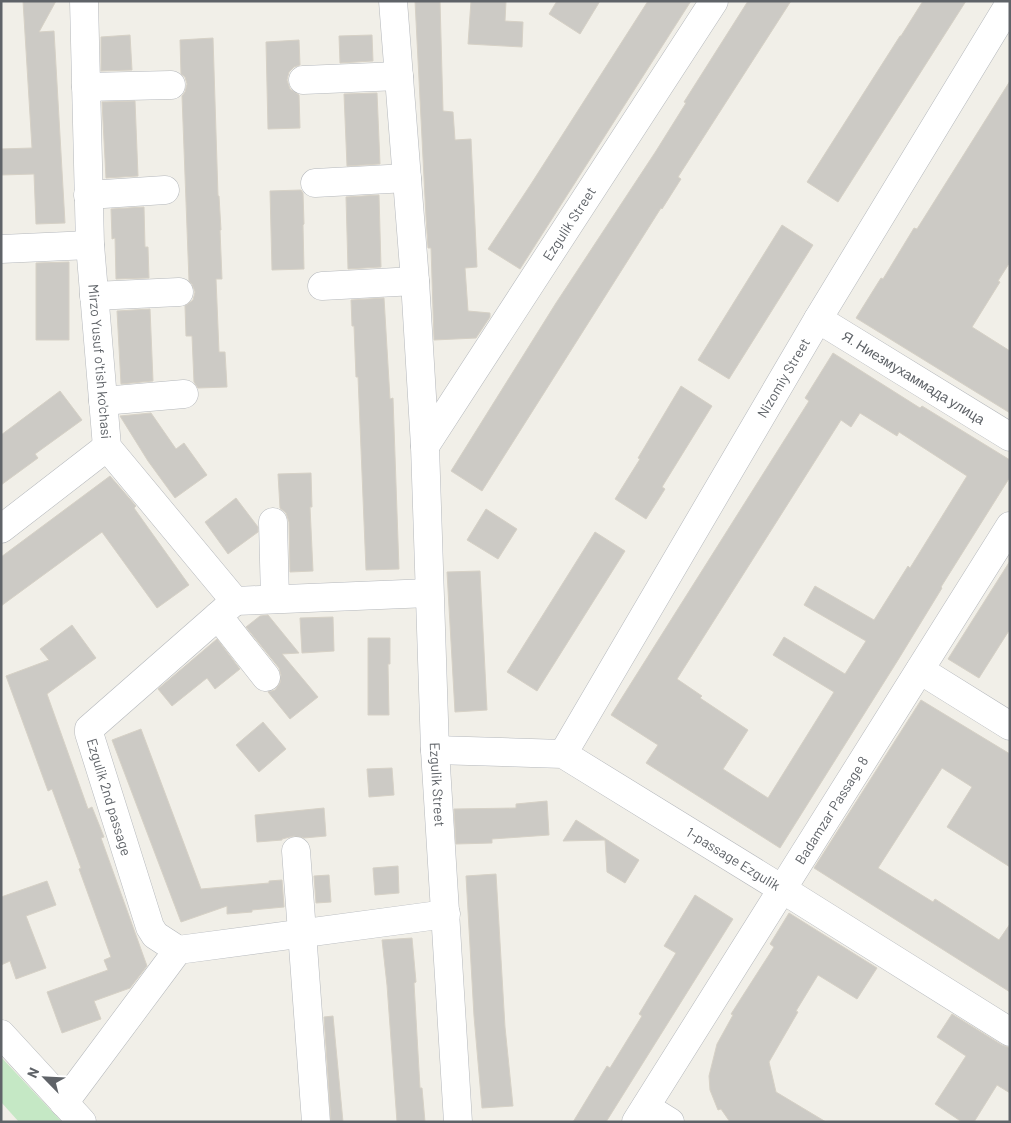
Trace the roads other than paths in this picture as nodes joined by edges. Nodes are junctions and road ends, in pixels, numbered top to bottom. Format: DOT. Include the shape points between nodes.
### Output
graph roads {
  1 [pos="84,1"];
  2 [pos="393,1"];
  3 [pos="714,1"];
  4 [pos="1010,4"];
  5 [pos="399,76"];
  6 [pos="303,80"];
  7 [pos="171,85"];
  8 [pos="86,87"];
  9 [pos="407,178"];
  10 [pos="315,182"];
  11 [pos="165,190"];
  12 [pos="88,195"];
  13 [pos="90,245"];
  14 [pos="1,249"];
  15 [pos="415,280"];
  16 [pos="322,286"];
  17 [pos="179,292"];
  18 [pos="94,296"];
  19 [pos="818,319"];
  20 [pos="184,394"];
  21 [pos="103,401"];
  22 [pos="1010,437"];
  23 [pos="426,446"];
  24 [pos="107,447"];
  25 [pos="273,522"];
  26 [pos="1010,526"];
  27 [pos="1,529"];
  28 [pos="429,593"];
  29 [pos="275,599"];
  30 [pos="227,608"];
  31 [pos="920,670"];
  32 [pos="266,677"];
  33 [pos="1010,726"];
  34 [pos="435,750"];
  35 [pos="563,754"];
  36 [pos="296,851"];
  37 [pos="782,889"];
  38 [pos="446,914"];
  39 [pos="302,934"];
  40 [pos="178,950"];
  41 [pos="1010,1032"];
  42 [pos="1,1034"];
  43 [pos="73,1113"];
  44 [pos="641,1114"];
  45 [pos="316,1122"];
  46 [pos="458,1122"];
  47 [pos="670,1122"];
  1 -- 8 [label="street, Mirzo Yusuf o'tish ko'chasi"];
  2 -- 5 [label="street, Ezgulik Street"];
  3 -- 23 [label="street, Ezgulik Street"];
  4 -- 19 [label="street, Nizomiy Street"];
  5 -- 6 [label="street"];
  5 -- 9 [label="street, Ezgulik Street"];
  7 -- 8 [label="street"];
  8 -- 12 [label="street, Mirzo Yusuf o'tish ko'chasi"];
  9 -- 10 [label="street"];
  9 -- 15 [label="street, Ezgulik Street"];
  11 -- 12 [label="street"];
  12 -- 13 [label="street, Mirzo Yusuf o'tish ko'chasi"];
  13 -- 14 [label="street"];
  13 -- 18 [label="street, Mirzo Yusuf o'tish ko'chasi"];
  15 -- 16 [label="street"];
  15 -- 23 [label="street, Ezgulik Street"];
  17 -- 18 [label="street"];
  18 -- 21 [label="street, Mirzo Yusuf o'tish ko'chasi"];
  19 -- 22 [label="street, Я. Ниезмухаммада улица"];
  19 -- 35 [label="street, Nizomiy Street"];
  20 -- 21 [label="street"];
  21 -- 24 [label="street, Mirzo Yusuf o'tish ko'chasi"];
  23 -- 28 [label="street, Ezgulik Street"];
  24 -- 27 [label="street"];
  24 -- 30 [label="street, Mirzo Yusuf o'tish ko'chasi"];
  25 -- 29 [label="street"];
  26 -- 31 [label="street, Badamzar Passage 8"];
  28 -- 29 [label="street"];
  28 -- 34 [label="street, Ezgulik Street"];
  29 -- 30 [label="street"];
  30 -- 32 [label="street, Mirzo Yusuf o'tish ko'chasi"];
  30 -- 40 [label="street, Ezgulik 2nd passage" via="89,729 150,927"];
  31 -- 33 [label="street"];
  31 -- 37 [label="street, Badamzar Passage 8"];
  34 -- 35 [label="street, 1-passage Ezgulik"];
  34 -- 38 [label="street, Ezgulik Street"];
  35 -- 37 [label="street, 1-passage Ezgulik"];
  36 -- 39 [label="street"];
  37 -- 41 [label="street, 1-passage Ezgulik"];
  37 -- 44 [label="street, Badamzar Passage 8"];
  38 -- 39 [label="street"];
  38 -- 46 [label="street, Ezgulik Street"];
  39 -- 40 [label="street"];
  39 -- 45 [label="street"];
  40 -- 43 [label="street"];
  42 -- 43 [label="street"];
  44 -- 47 [label="street"];
}
